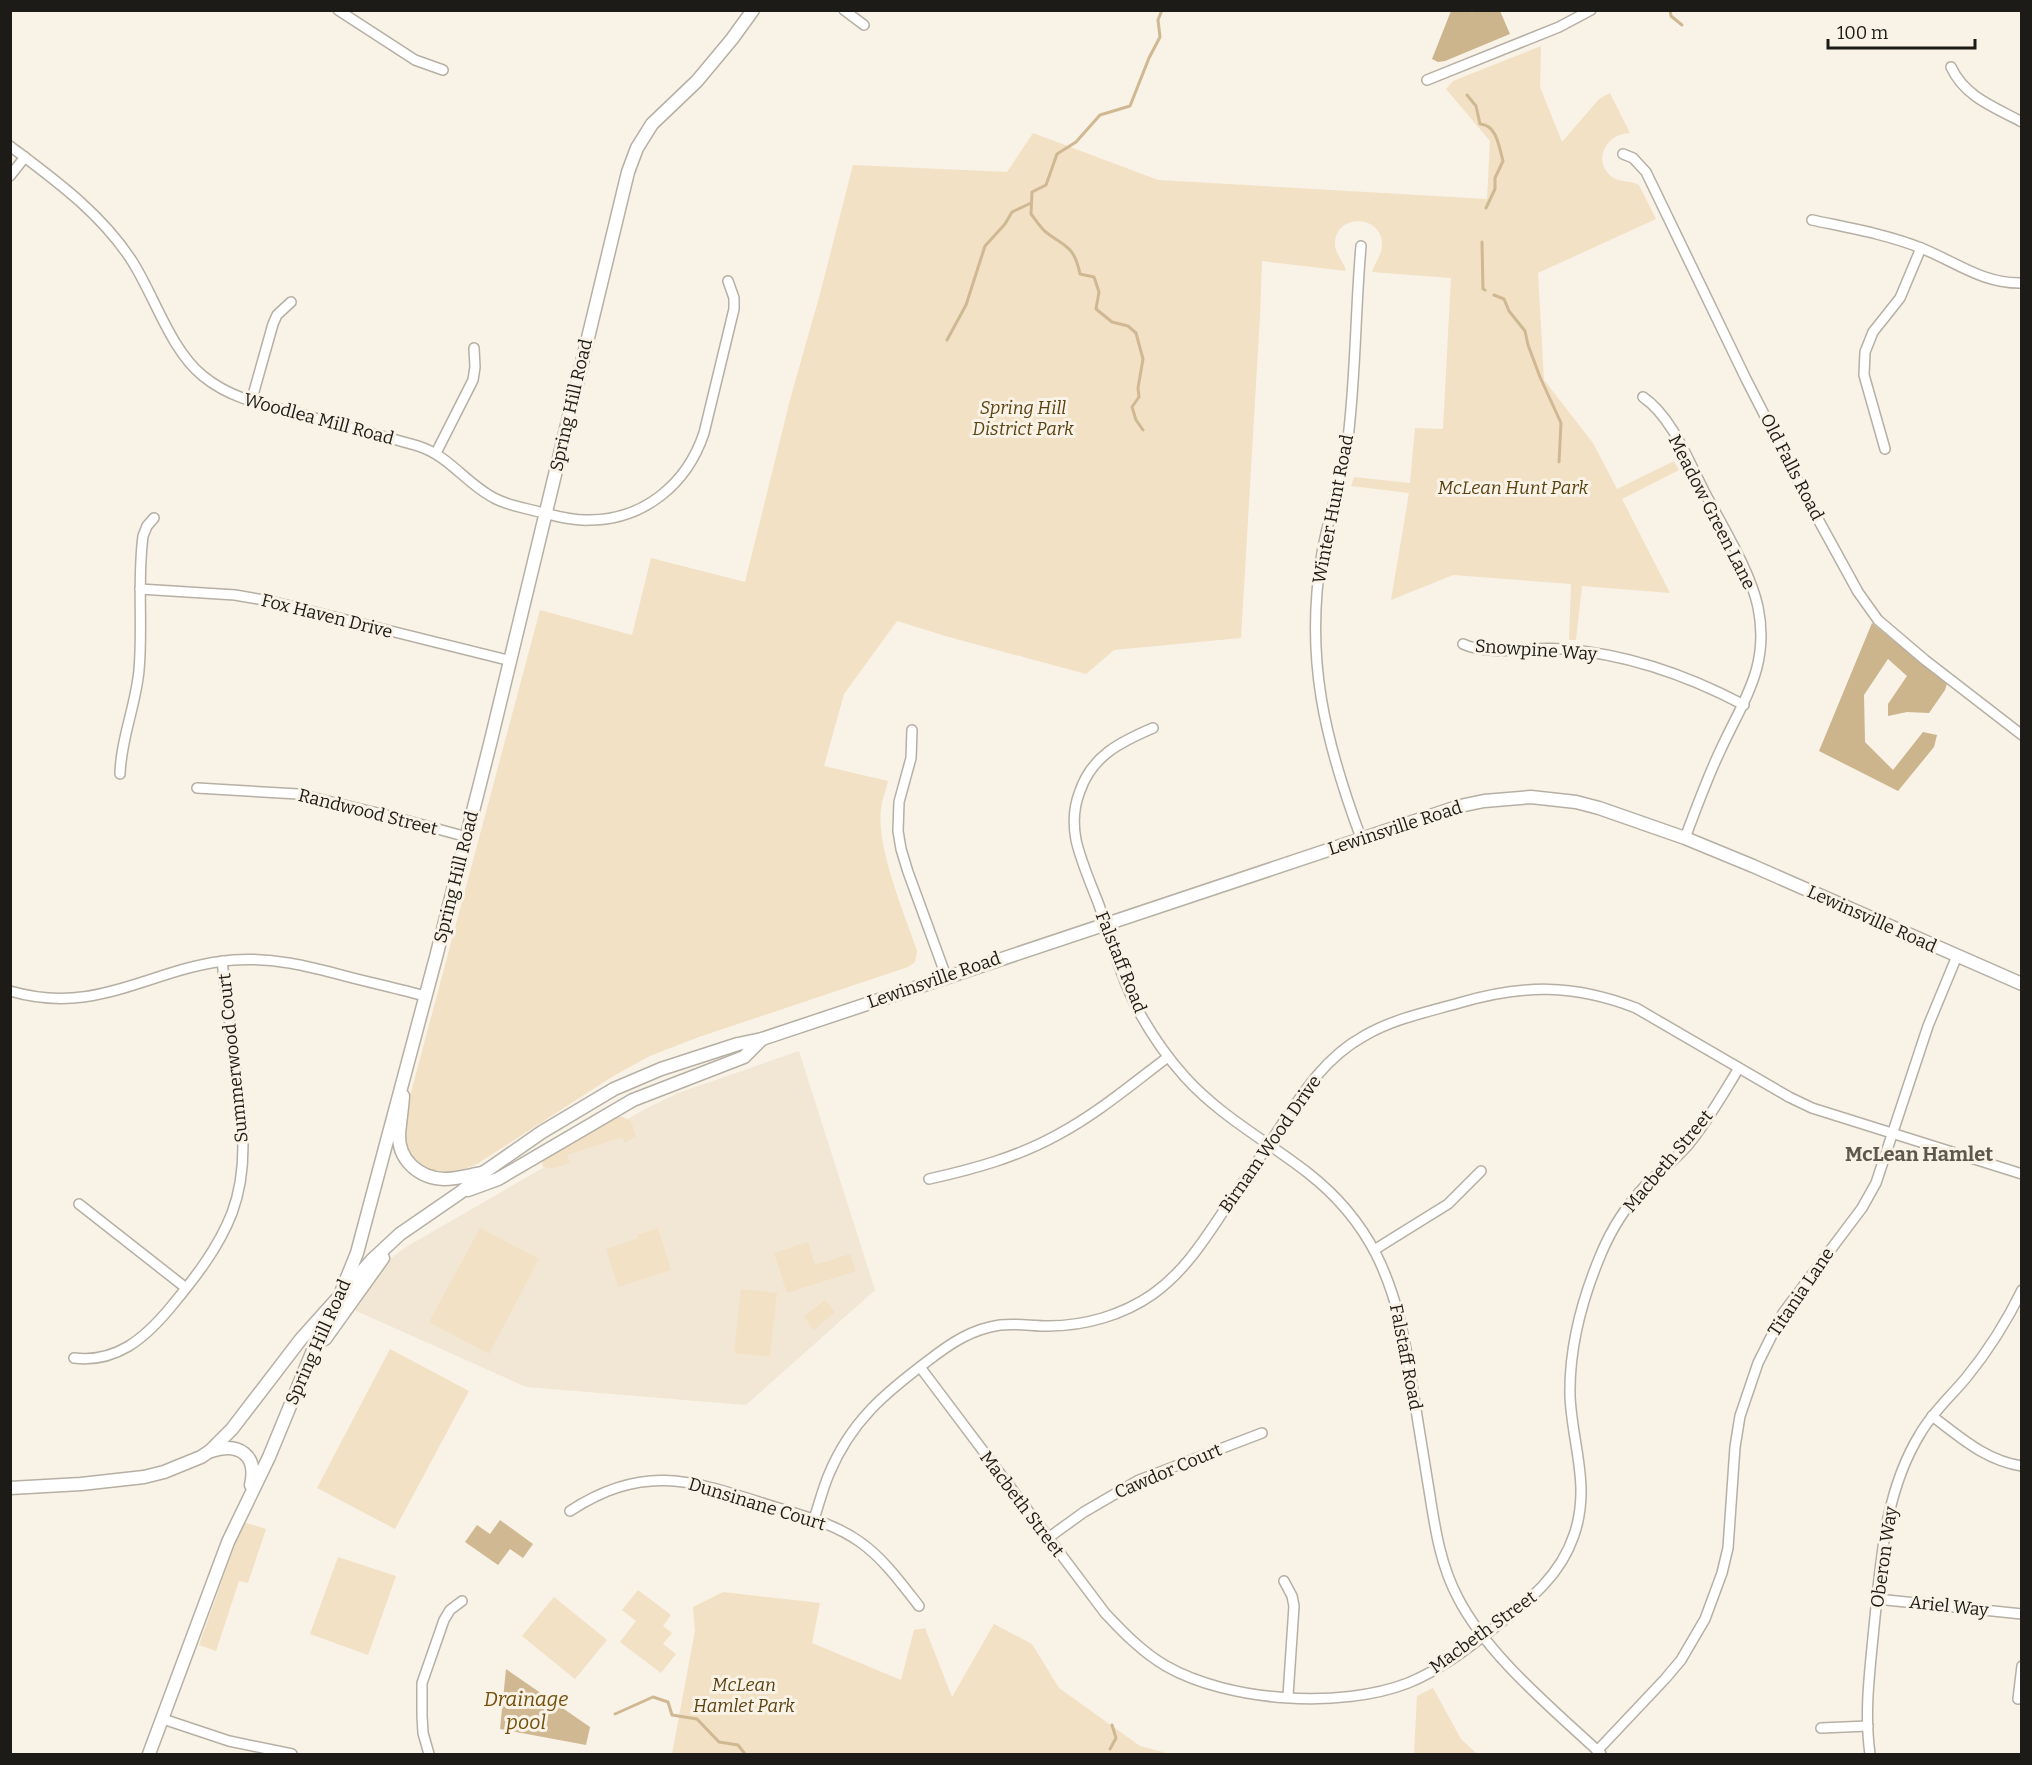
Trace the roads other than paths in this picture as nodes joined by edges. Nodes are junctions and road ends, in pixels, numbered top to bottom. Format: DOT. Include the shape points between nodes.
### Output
graph roads {
  1 [pos="338,10"];
  2 [pos="753,10"];
  3 [pos="844,10"];
  4 [pos="1591,10"];
  5 [pos="864,25"];
  6 [pos="1951,67"];
  7 [pos="442,69"];
  8 [pos="1427,80"];
  9 [pos="2022,122"];
  10 [pos="10,146"];
  11 [pos="1623,154"];
  12 [pos="25,157"];
  13 [pos="10,176"];
  14 [pos="1812,220"];
  15 [pos="1361,246"];
  16 [pos="1921,248"];
  17 [pos="728,281"];
  18 [pos="2022,283"];
  19 [pos="291,302"];
  20 [pos="474,348"];
  21 [pos="1643,397"];
  22 [pos="251,402"];
  23 [pos="1885,449"];
  24 [pos="436,453"];
  25 [pos="545,513"];
  26 [pos="154,519"];
  27 [pos="140,589"];
  28 [pos="1463,644"];
  29 [pos="511,661"];
  30 [pos="1744,705"];
  31 [pos="1153,729"];
  32 [pos="912,730"];
  33 [pos="2022,735"];
  34 [pos="120,774"];
  35 [pos="197,788"];
  36 [pos="467,837"];
  37 [pos="1361,838"];
  38 [pos="1685,838"];
  39 [pos="1105,923"];
  40 [pos="1957,956"];
  41 [pos="222,961"];
  42 [pos="946,976"];
  43 [pos="2022,984"];
  44 [pos="10,991"];
  45 [pos="425,996"];
  46 [pos="762,1039"];
  47 [pos="1168,1057"];
  48 [pos="1739,1068"];
  49 [pos="641,1077"];
  50 [pos="403,1078"];
  51 [pos="633,1100"];
  52 [pos="542,1132"];
  53 [pos="1892,1135"];
  54 [pos="1269,1144"];
  55 [pos="532,1160"];
  56 [pos="1481,1171"];
  57 [pos="483,1173"];
  58 [pos="2022,1174"];
  59 [pos="929,1179"];
  60 [pos="461,1192"];
  61 [pos="79,1204"];
  62 [pos="400,1234"];
  63 [pos="1374,1250"];
  64 [pos="186,1288"];
  65 [pos="2022,1290"];
  66 [pos="338,1298"];
  67 [pos="74,1358"];
  68 [pos="920,1367"];
  69 [pos="298,1387"];
  70 [pos="1932,1416"];
  71 [pos="1262,1433"];
  72 [pos="210,1451"];
  73 [pos="2022,1466"];
  74 [pos="10,1488"];
  75 [pos="248,1499"];
  76 [pos="570,1511"];
  77 [pos="814,1519"];
  78 [pos="1048,1538"];
  79 [pos="1284,1581"];
  80 [pos="1877,1599"];
  81 [pos="462,1601"];
  82 [pos="918,1606"];
  83 [pos="2022,1614"];
  84 [pos="1483,1637"];
  85 [pos="2022,1666"];
  86 [pos="1288,1696"];
  87 [pos="2018,1699"];
  88 [pos="163,1719"];
  89 [pos="1868,1725"];
  90 [pos="1821,1728"];
  91 [pos="428,1753"];
  92 [pos="1599,1753"];
  93 [pos="149,1755"];
  94 [pos="292,1755"];
  95 [pos="416,1755"];
  96 [pos="1870,1755"];
  1 -- 7 [label="street" via="415,60"];
  2 -- 25 [label="main road, Spring Hill Road" via="697,81 652,124 637,148"];
  3 -- 5 [label="street"];
  4 -- 8 [label="street" via="1559,27"];
  6 -- 9 [label="street" via="1971,94"];
  10 -- 12 [label="street, Woodlea Mill Road"];
  11 -- 33 [label="street, Old Falls Road" via="1633,158 1646,172 1813,510 1871,611 1925,660"];
  12 -- 13 [label="street"];
  12 -- 22 [label="street, Woodlea Mill Road" via="78,199 115,239 132,261 179,347 201,374 228,393"];
  14 -- 16 [label="street"];
  15 -- 37 [label="street, Winter Hunt Road" via="1350,417 1317,583 1315,644 1328,736"];
  16 -- 18 [label="street" via="1978,276"];
  16 -- 23 [label="street" via="1900,298 1873,332 1865,352 1864,375"];
  17 -- 25 [label="street, Woodlea Mill Road" via="734,309 704,434 685,472 658,499 622,516 588,520"];
  19 -- 22 [label="street" via="273,324"];
  20 -- 24 [label="street" via="473,380"];
  21 -- 30 [label="street, Meadow Green Lane" via="1663,414 1752,588 1760,644 1754,682"];
  22 -- 24 [label="street, Woodlea Mill Road"];
  24 -- 25 [label="street, Woodlea Mill Road" via="496,499"];
  25 -- 29 [label="main road, Spring Hill Road"];
  26 -- 27 [label="street" via="142,536"];
  27 -- 29 [label="street, Fox Haven Drive" via="270,601"];
  27 -- 34 [label="street" via="139,668"];
  28 -- 30 [label="street, Snowpine Way" via="1483,650 1561,649 1622,657 1682,676"];
  29 -- 36 [label="main road, Spring Hill Road"];
  30 -- 38 [label="street, Meadow Green Lane" via="1721,749"];
  31 -- 39 [label="street, Falstaff Road" via="1101,756 1078,794 1076,840"];
  32 -- 42 [label="street" via="898,831 908,872"];
  35 -- 36 [label="street, Randwood Street" via="298,794"];
  36 -- 45 [label="main road, Spring Hill Road"];
  37 -- 38 [label="main road, Lewinsville Road" via="1460,806 1531,797 1576,802"];
  37 -- 39 [label="main road, Lewinsville Road"];
  38 -- 40 [label="main road, Lewinsville Road"];
  39 -- 42 [label="main road, Lewinsville Road"];
  39 -- 47 [label="street, Falstaff Road" via="1134,1001"];
  40 -- 43 [label="main road, Lewinsville Road"];
  40 -- 53 [label="street, Titania Lane" via="1928,1026"];
  41 -- 44 [label="street" via="84,998 43,998"];
  41 -- 45 [label="street" via="281,961"];
  41 -- 64 [label="street, Summerwood Court" via="243,1122 243,1157 238,1191 220,1240"];
  42 -- 46 [label="main road, Lewinsville Road"];
  45 -- 50 [label="main road, Spring Hill Road"];
  46 -- 49 [label="main road, Lewinsville Road"];
  46 -- 51 [label="main road, Lewinsville Road" via="744,1057"];
  47 -- 54 [label="street, Falstaff Road" via="1205,1098"];
  47 -- 59 [label="street" via="1099,1109 1046,1141 991,1164"];
  48 -- 53 [label="street, Birnam Wood Drive" via="1812,1108"];
  48 -- 54 [label="street, Birnam Wood Drive" via="1636,1008 1615,1000 1568,989 1503,991 1403,1019 1363,1036 1314,1078"];
  48 -- 84 [label="street, Macbeth Street" via="1703,1126 1623,1213 1602,1251 1577,1324 1572,1353 1570,1398 1582,1496 1574,1535 1547,1584"];
  49 -- 51 [label="main road"];
  49 -- 52 [label="main road, Lewinsville Road"];
  50 -- 57 [label="main road" via="399,1135 411,1167 442,1179"];
  50 -- 66 [label="main road, Spring Hill Road" via="357,1253"];
  51 -- 55 [label="main road, Lewinsville Road"];
  52 -- 55 [label="main road" via="533,1145"];
  52 -- 57 [label="main road, Lewinsville Road"];
  53 -- 58 [label="street, Birnam Wood Drive"];
  53 -- 92 [label="street, Titania Lane" via="1876,1183 1862,1208 1793,1299 1758,1363 1740,1416 1728,1548 1705,1618 1681,1660"];
  54 -- 63 [label="street, Falstaff Road" via="1328,1190"];
  54 -- 68 [label="street, Birnam Wood Drive" via="1192,1258 1151,1296 1114,1314 1085,1322 985,1328 954,1342"];
  55 -- 60 [label="main road, Lewinsville Road" via="498,1179"];
  56 -- 63 [label="street" via="1448,1204"];
  57 -- 60 [label="main road, Lewinsville Road"];
  60 -- 62 [label="main road, Lewinsville Road"];
  61 -- 64 [label="street"];
  62 -- 66 [label="main road, Lewinsville Road"];
  62 -- 69 [label="main road" via="330,1331"];
  63 -- 84 [label="street, Falstaff Road" via="1388,1278 1403,1327 1440,1551 1457,1597"];
  64 -- 67 [label="street, Summerwood Court" via="152,1328 127,1347 104,1358"];
  65 -- 70 [label="street, Oberon Way" via="1985,1353"];
  66 -- 69 [label="main road, Spring Hill Road"];
  66 -- 72 [label="main road, Lewinsville Road"];
  68 -- 77 [label="street, Birnam Wood Drive" via="877,1401 848,1436"];
  68 -- 78 [label="street, Macbeth Street"];
  69 -- 75 [label="main road, Spring Hill Road"];
  70 -- 73 [label="street" via="1980,1452"];
  70 -- 80 [label="street, Oberon Way" via="1908,1456 1891,1501"];
  71 -- 78 [label="street, Cawdor Court" via="1139,1480"];
  72 -- 74 [label="main road, Lewinsville Road" via="184,1465 144,1477"];
  72 -- 75 [label="main road" via="233,1448 247,1456 254,1472"];
  75 -- 88 [label="main road, Spring Hill Road" via="228,1542"];
  76 -- 77 [label="street, Dunsinane Court" via="616,1488 635,1482 668,1480 706,1485"];
  77 -- 82 [label="street, Dunsinane Court" via="859,1541 877,1555"];
  78 -- 86 [label="street, Macbeth Street" via="1104,1613 1157,1660 1227,1690"];
  79 -- 86 [label="street" via="1294,1606"];
  80 -- 83 [label="street, Ariel Way"];
  80 -- 89 [label="street, Oberon Way"];
  81 -- 91 [label="street" via="444,1620 422,1683"];
  84 -- 86 [label="street, Macbeth Street" via="1430,1673 1386,1690 1342,1698"];
  84 -- 92 [label="street, Falstaff Road"];
  85 -- 87 [label="street"];
  88 -- 93 [label="main road, Spring Hill Road"];
  88 -- 94 [label="street" via="229,1741"];
  89 -- 90 [label="street"];
  89 -- 96 [label="street, Oberon Way"];
  91 -- 95 [label="street"];
}
